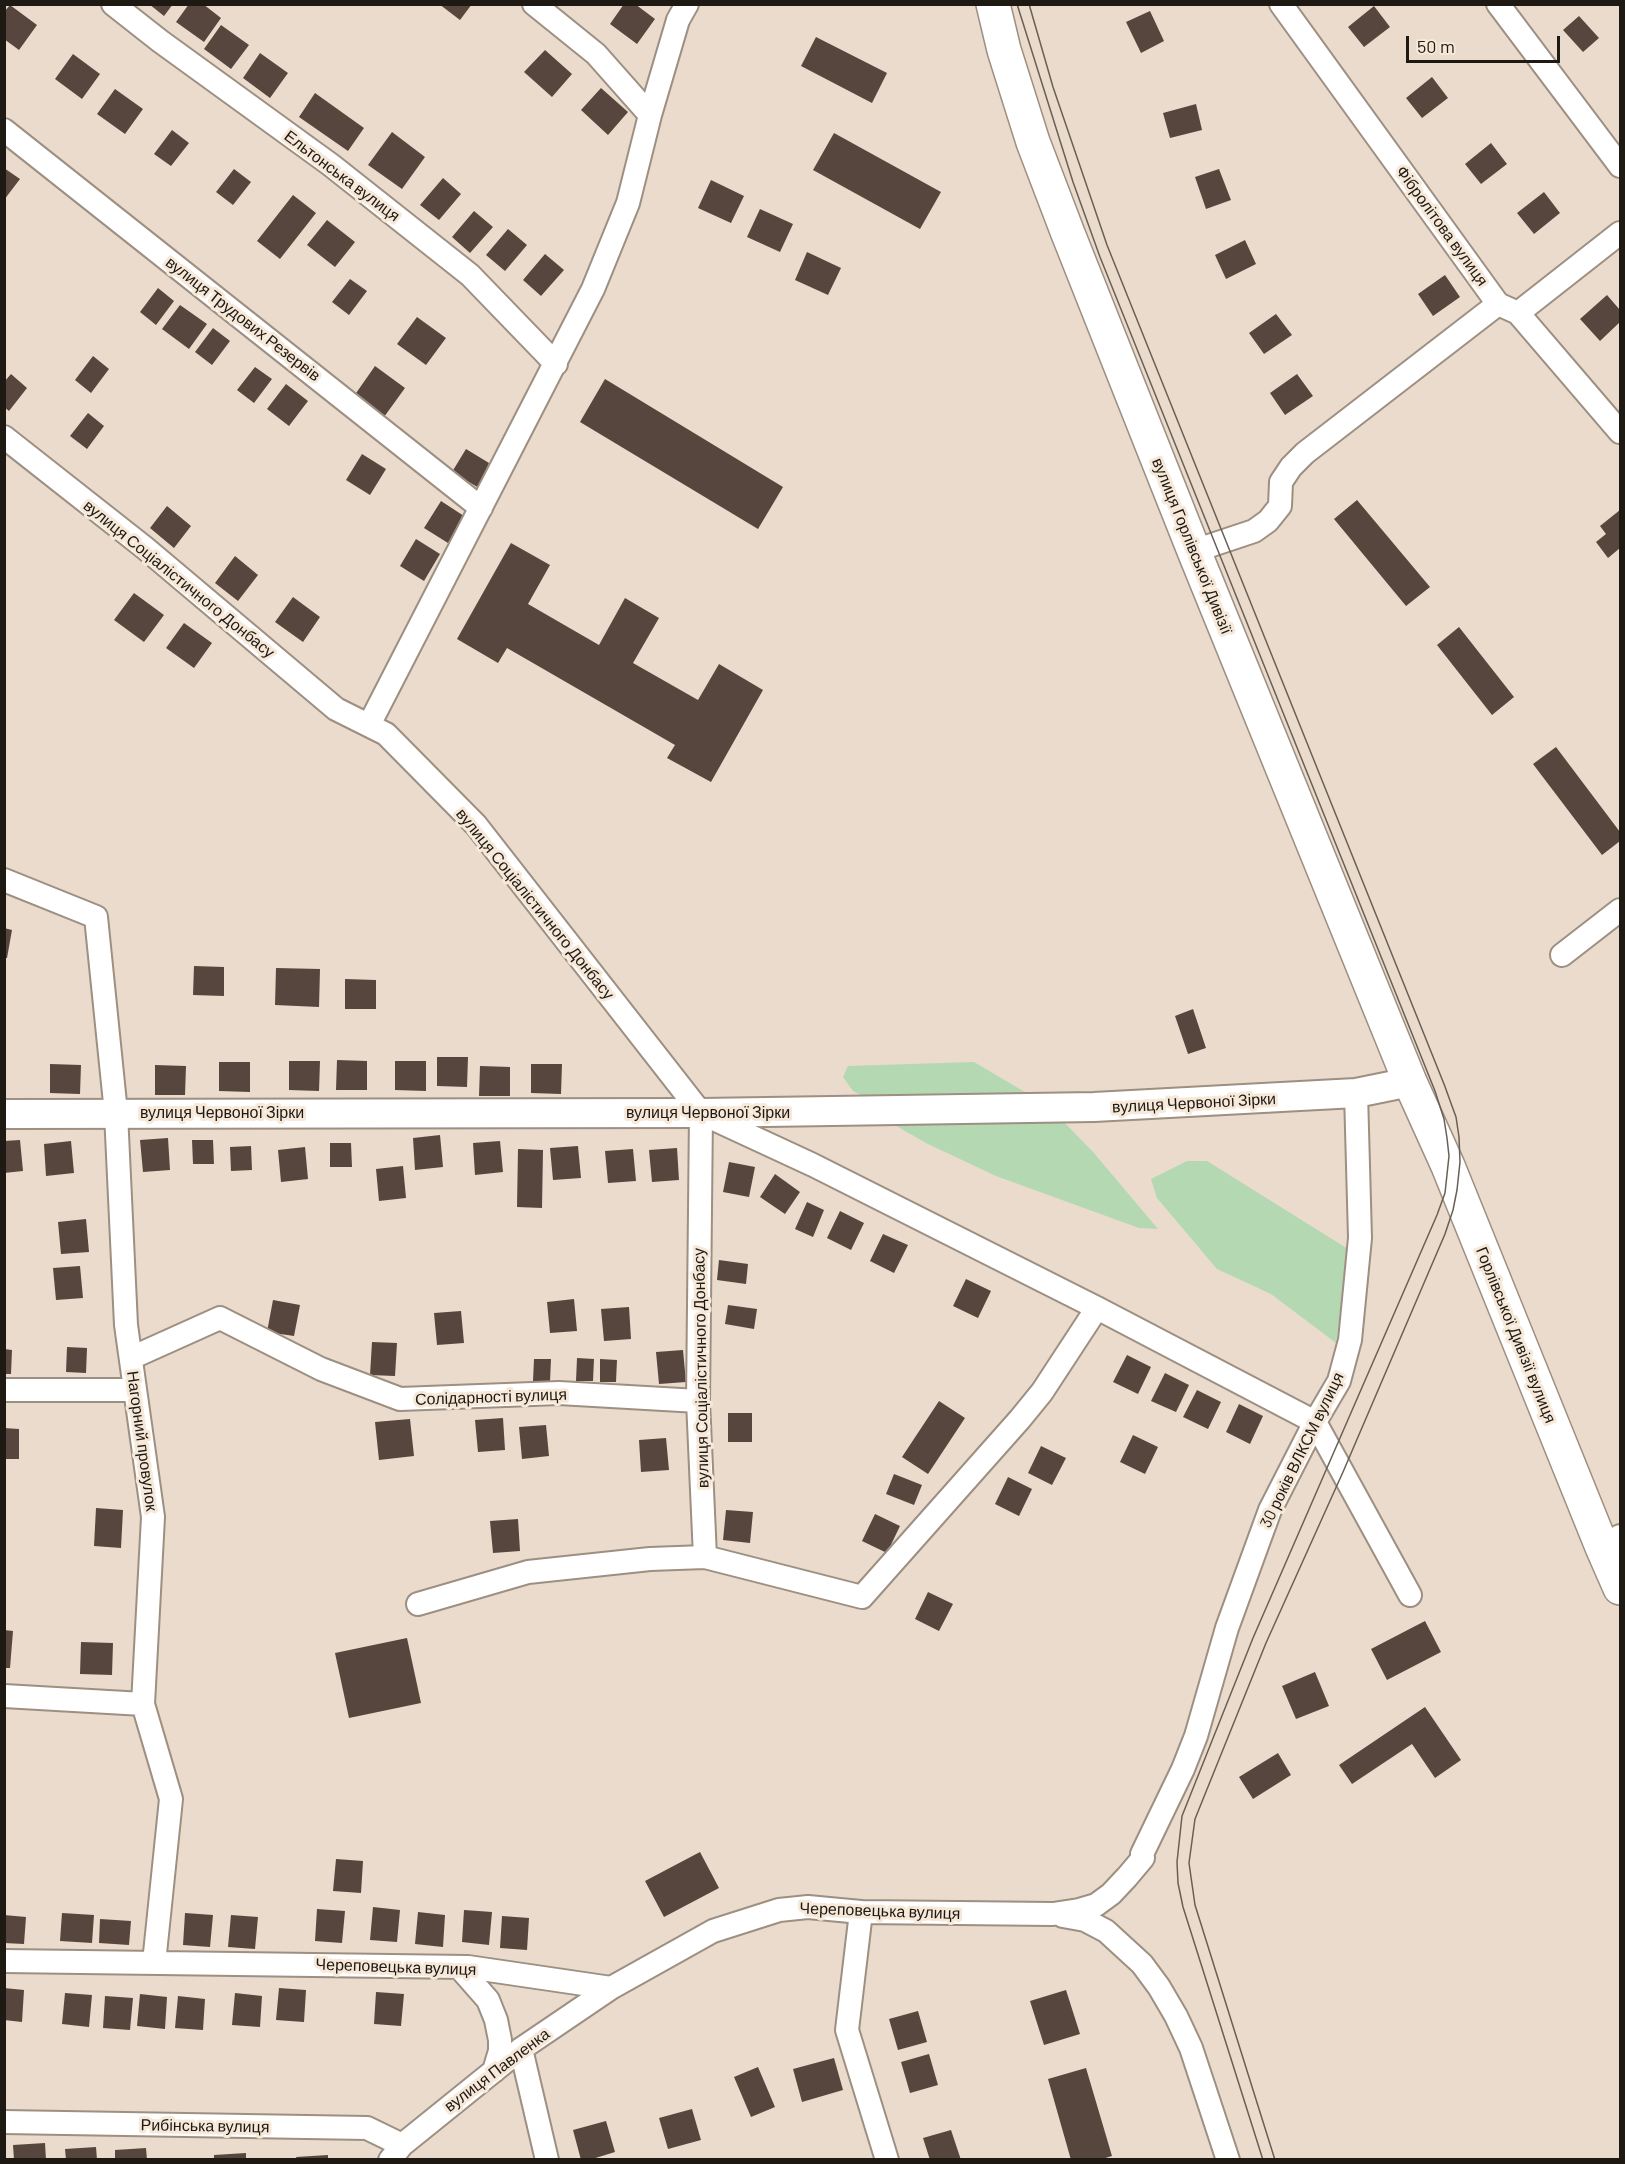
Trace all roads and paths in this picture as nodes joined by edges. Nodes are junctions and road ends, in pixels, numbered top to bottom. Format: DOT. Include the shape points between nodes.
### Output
graph roads {
  1 [pos="113,4"];
  2 [pos="534,4"];
  3 [pos="687,4"];
  4 [pos="993,4"];
  5 [pos="1281,4"];
  6 [pos="1498,4"];
  7 [pos="650,115"];
  8 [pos="4,130"];
  9 [pos="1620,166"];
  10 [pos="1620,233"];
  11 [pos="1508,308"];
  12 [pos="556,364"];
  13 [pos="1620,432"];
  14 [pos="4,437"];
  15 [pos="481,508"];
  16 [pos="1194,551"];
  17 [pos="369,726"];
  18 [pos="4,880"];
  19 [pos="1620,910"];
  20 [pos="1562,955"];
  21 [pos="1410,1082"];
  22 [pos="1356,1093"];
  23 [pos="116,1113"];
  24 [pos="701,1113"];
  25 [pos="4,1114"];
  26 [pos="1097,1308"];
  27 [pos="130,1358"];
  28 [pos="4,1390"];
  29 [pos="135,1390"];
  30 [pos="698,1401"];
  31 [pos="1315,1422"];
  32 [pos="1611,1542"];
  33 [pos="705,1557"];
  34 [pos="1620,1588"];
  35 [pos="1410,1595"];
  36 [pos="418,1604"];
  37 [pos="4,1696"];
  38 [pos="144,1704"];
  39 [pos="1143,1858"];
  40 [pos="861,1912"];
  41 [pos="1053,1914"];
  42 [pos="4,1961"];
  43 [pos="154,1963"];
  44 [pos="459,1967"];
  45 [pos="611,1988"];
  46 [pos="521,2049"];
  47 [pos="494,2071"];
  48 [pos="4,2122"];
  49 [pos="396,2152"];
  50 [pos="547,2160"];
  51 [pos="887,2160"];
  52 [pos="1228,2160"];
  1 -- 12 [label="street, Ельтонська вулиця" via="331,165 470,275"];
  2 -- 7 [label="street" via="596,54"];
  3 -- 7 [label="street" via="678,20"];
  4 -- 16 [label="main road, вулиця Горлівської Дивізії" via="1033,142"];
  5 -- 11 [label="street, Фібролітова вулиця"];
  6 -- 9 [label="street"];
  7 -- 12 [label="street" via="628,202 593,289"];
  8 -- 15 [label="street, вулиця Трудових Резервів"];
  10 -- 11 [label="street"];
  11 -- 13 [label="street, Фібролітова вулиця"];
  11 -- 16 [label="street" via="1305,453 1281,482 1280,506 1268,521 1254,531"];
  12 -- 15 [label="street"];
  14 -- 17 [label="street, вулиця Соціалістичного Донбасу" via="145,548 336,709"];
  15 -- 17 [label="street"];
  16 -- 21 [label="main road, вулиця Горлівської Дивізії"];
  17 -- 24 [label="street, вулиця Соціалістичного Донбасу" via="386,734 476,825"];
  18 -- 23 [label="street, Нагорний провулок" via="96,917"];
  19 -- 20 [label="street"];
  21 -- 22 [label="street, вулиця Червоної Зірки"];
  21 -- 32 [label="main road, Горлівської Дивізії вулиця"];
  22 -- 24 [label="street, вулиця Червоної Зірки" via="1094,1107"];
  22 -- 31 [label="street, 30 років ВЛКСМ вулиця" via="1360,1238 1350,1340 1339,1381"];
  23 -- 24 [label="street, вулиця Червоної Зірки"];
  23 -- 25 [label="street, вулиця Червоної Зірки"];
  23 -- 27 [label="street, Нагорний провулок"];
  24 -- 26 [label="street"];
  24 -- 30 [label="street, вулиця Соціалістичного Донбасу"];
  26 -- 31 [label="street"];
  26 -- 33 [label="street" via="1042,1392 862,1597"];
  27 -- 29 [label="street, Нагорний провулок"];
  27 -- 30 [label="street, Солідарності вулиця" via="220,1318 321,1370 400,1400 559,1393"];
  28 -- 29 [label="street"];
  29 -- 38 [label="street, Нагорний провулок" via="153,1517"];
  30 -- 33 [label="street, вулиця Соціалістичного Донбасу"];
  31 -- 35 [label="street"];
  31 -- 39 [label="street, 30 років ВЛКСМ вулиця" via="1270,1510 1227,1628 1196,1736"];
  32 -- 34 [label="main road, Горлівської Дивізії вулиця"];
  33 -- 36 [label="street" via="528,1572"];
  37 -- 38 [label="street"];
  38 -- 43 [label="street, Нагорний провулок" via="171,1799"];
  39 -- 41 [label="street, Череповецька вулиця" via="1096,1905"];
  40 -- 41 [label="street, Череповецька вулиця"];
  40 -- 45 [label="street, Череповецька вулиця" via="808,1907 779,1910 746,1920 712,1931"];
  40 -- 51 [label="street" via="848,2030"];
  41 -- 52 [label="street" via="1085,1920 1106,1931 1142,1964 1159,1987 1191,2048"];
  42 -- 43 [label="street, Череповецька вулиця"];
  43 -- 44 [label="street, Череповецька вулиця"];
  44 -- 45 [label="street, Череповецька вулиця"];
  44 -- 47 [label="street" via="488,2000 496,2020 500,2051"];
  45 -- 46 [label="street, вулиця Павленка"];
  46 -- 47 [label="street, вулиця Павленка"];
  46 -- 50 [label="street"];
  47 -- 49 [label="street, вулиця Павленка"];
  48 -- 49 [label="street, Рибінська вулиця" via="367,2128"];
}
